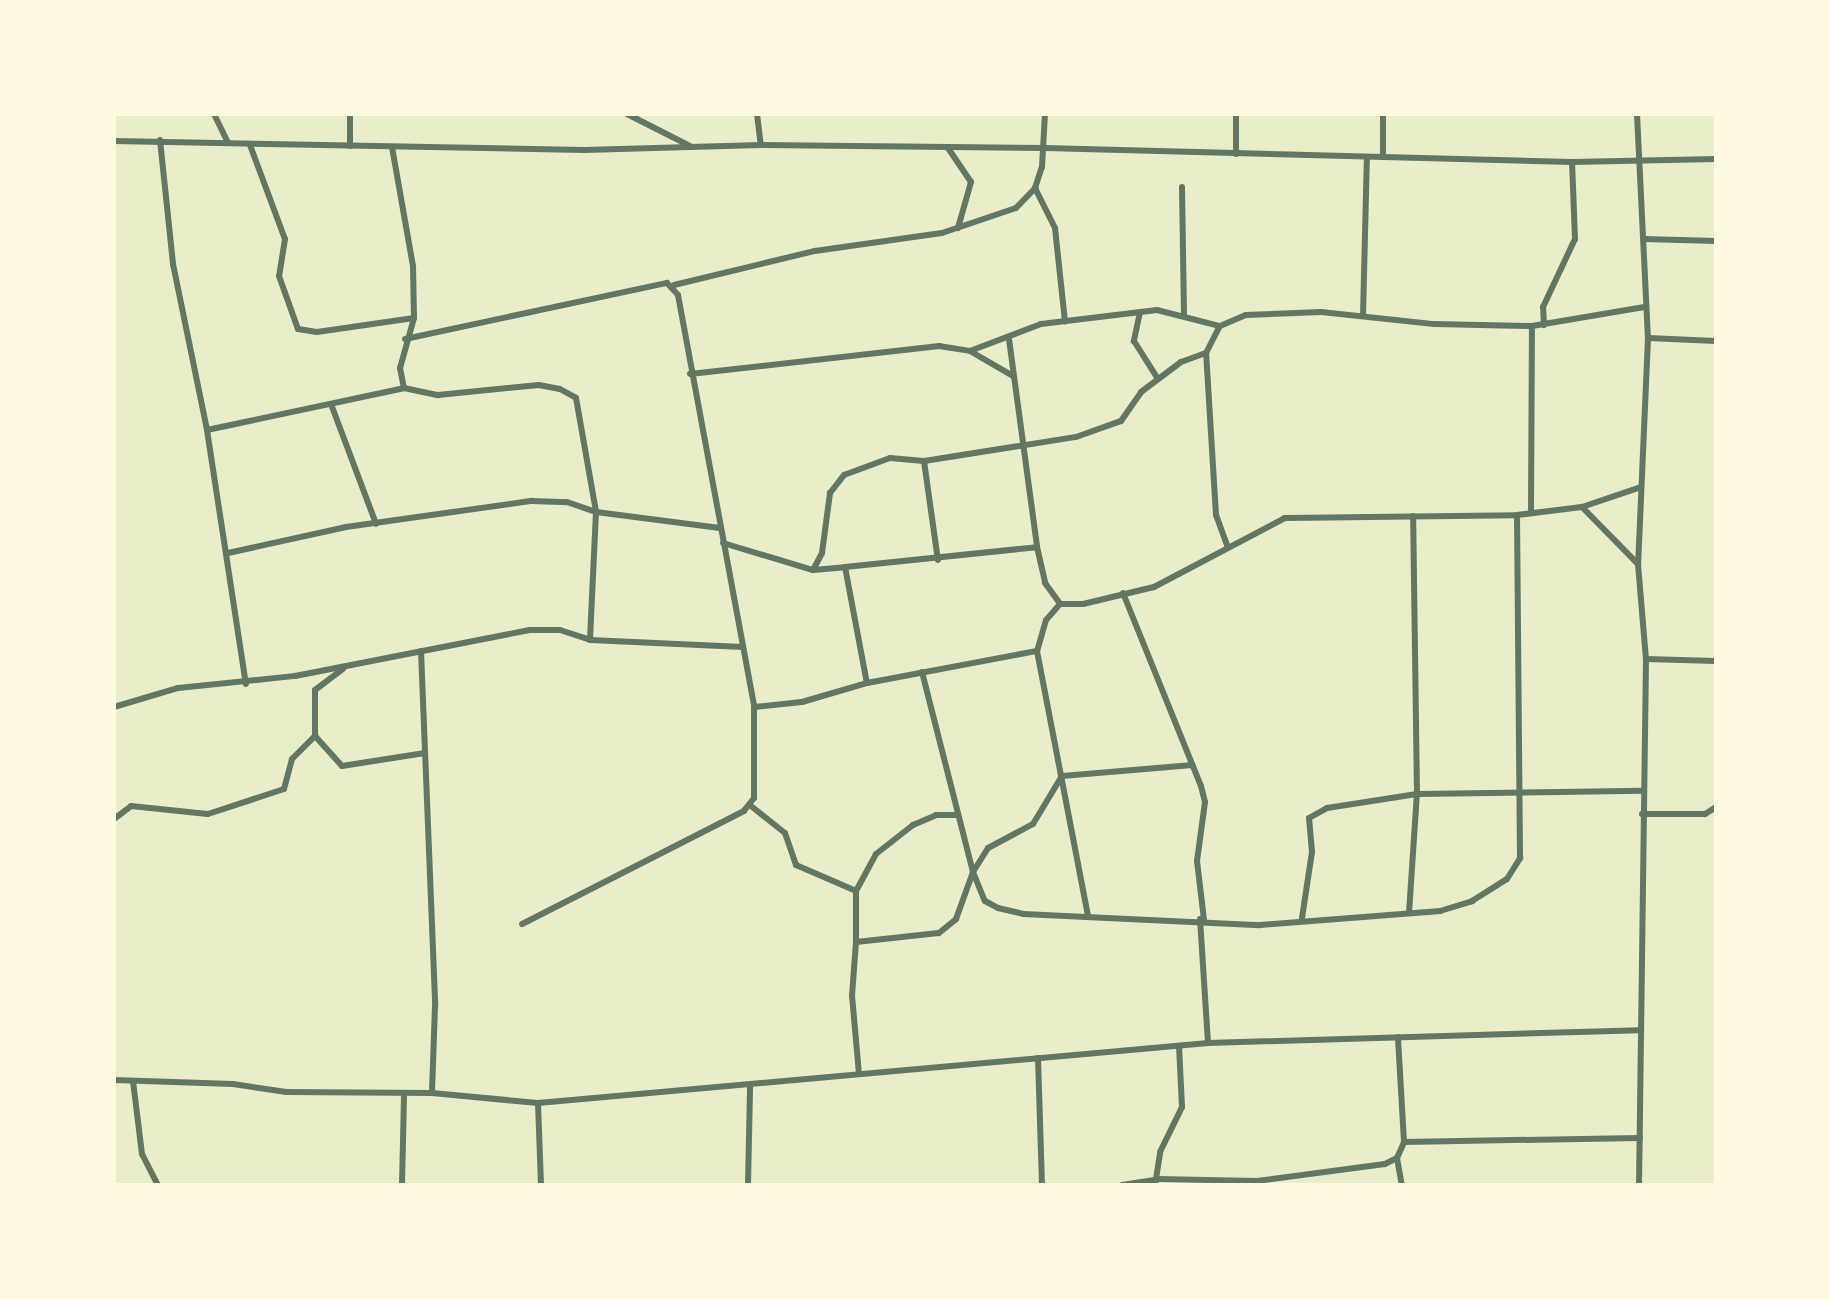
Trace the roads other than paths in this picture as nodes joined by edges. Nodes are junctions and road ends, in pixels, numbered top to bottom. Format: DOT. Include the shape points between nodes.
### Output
graph roads {
  1 [pos="214,114"];
  2 [pos="350,114"];
  3 [pos="627,114"];
  4 [pos="757,114"];
  5 [pos="1045,114"];
  6 [pos="1236,114"];
  7 [pos="1383,114"];
  8 [pos="1637,114"];
  9 [pos="160,140"];
  10 [pos="114,141"];
  11 [pos="228,143"];
  12 [pos="250,145"];
  13 [pos="761,145"];
  14 [pos="350,146"];
  15 [pos="392,147"];
  16 [pos="693,148"];
  17 [pos="948,148"];
  18 [pos="1045,148"];
  19 [pos="1236,154"];
  20 [pos="1383,156"];
  21 [pos="1367,157"];
  22 [pos="1639,159"];
  23 [pos="1716,159"];
  24 [pos="1572,162"];
  25 [pos="1182,187"];
  26 [pos="1035,188"];
  27 [pos="958,228"];
  28 [pos="1644,239"];
  29 [pos="1716,241"];
  30 [pos="674,285"];
  31 [pos="1644,307"];
  32 [pos="1140,312"];
  33 [pos="1184,315"];
  34 [pos="1363,316"];
  35 [pos="414,318"];
  36 [pos="1065,321"];
  37 [pos="1544,325"];
  38 [pos="1220,326"];
  39 [pos="1532,326"];
  40 [pos="1648,338"];
  41 [pos="405,339"];
  42 [pos="1009,339"];
  43 [pos="1716,341"];
  44 [pos="970,351"];
  45 [pos="1206,353"];
  46 [pos="690,374"];
  47 [pos="1013,376"];
  48 [pos="1158,379"];
  49 [pos="404,388"];
  50 [pos="331,404"];
  51 [pos="207,430"];
  52 [pos="1021,445"];
  53 [pos="924,461"];
  54 [pos="1641,487"];
  55 [pos="1582,507"];
  56 [pos="1531,510"];
  57 [pos="596,512"];
  58 [pos="1517,515"];
  59 [pos="1413,516"];
  60 [pos="376,524"];
  61 [pos="720,528"];
  62 [pos="723,543"];
  63 [pos="1227,545"];
  64 [pos="1037,547"];
  65 [pos="228,553"];
  66 [pos="938,560"];
  67 [pos="1638,564"];
  68 [pos="845,567"];
  69 [pos="813,570"];
  70 [pos="1123,593"];
  71 [pos="1060,604"];
  72 [pos="590,640"];
  73 [pos="743,647"];
  74 [pos="421,651"];
  75 [pos="1037,651"];
  76 [pos="1646,659"];
  77 [pos="1716,661"];
  78 [pos="347,666"];
  79 [pos="922,672"];
  80 [pos="867,683"];
  81 [pos="246,684"];
  82 [pos="114,707"];
  83 [pos="754,707"];
  84 [pos="315,736"];
  85 [pos="425,753"];
  86 [pos="1193,765"];
  87 [pos="1062,776"];
  88 [pos="1643,791"];
  89 [pos="1417,794"];
  90 [pos="1518,796"];
  91 [pos="751,806"];
  92 [pos="1716,807"];
  93 [pos="1642,814"];
  94 [pos="957,815"];
  95 [pos="114,819"];
  96 [pos="973,872"];
  97 [pos="856,891"];
  98 [pos="1409,913"];
  99 [pos="1088,915"];
  100 [pos="1302,918"];
  101 [pos="1202,919"];
  102 [pos="522,924"];
  103 [pos="856,942"];
  104 [pos="1640,1030"];
  105 [pos="1398,1037"];
  106 [pos="1208,1043"];
  107 [pos="1179,1046"];
  108 [pos="1038,1058"];
  109 [pos="859,1074"];
  110 [pos="114,1080"];
  111 [pos="133,1081"];
  112 [pos="750,1087"];
  113 [pos="432,1093"];
  114 [pos="404,1094"];
  115 [pos="538,1103"];
  116 [pos="1640,1138"];
  117 [pos="1404,1142"];
  118 [pos="1397,1158"];
  119 [pos="1157,1182"];
  120 [pos="158,1185"];
  121 [pos="402,1185"];
  122 [pos="541,1185"];
  123 [pos="748,1185"];
  124 [pos="1042,1185"];
  125 [pos="1122,1185"];
  126 [pos="1402,1185"];
  127 [pos="1639,1185"];
  1 -- 11 [label="street"];
  2 -- 14 [label="street"];
  3 -- 16 [label="street"];
  4 -- 13 [label="street"];
  5 -- 18 [label="street"];
  6 -- 19 [label="street"];
  7 -- 20 [label="street"];
  8 -- 22 [label="street"];
  9 -- 10 [label="street"];
  9 -- 11 [label="street"];
  9 -- 51 [label="street" via="173,264"];
  11 -- 12 [label="street"];
  12 -- 14 [label="street"];
  12 -- 35 [label="street" via="285,239 279,276 298,329 317,332"];
  13 -- 16 [label="street"];
  13 -- 17 [label="street"];
  14 -- 15 [label="street"];
  15 -- 16 [label="street"];
  15 -- 35 [label="street" via="413,266"];
  17 -- 18 [label="street"];
  17 -- 27 [label="street" via="971,182"];
  18 -- 19 [label="street"];
  18 -- 26 [label="street"];
  19 -- 21 [label="street"];
  20 -- 21 [label="street"];
  20 -- 24 [label="street"];
  21 -- 34 [label="street"];
  22 -- 23 [label="street"];
  22 -- 24 [label="street"];
  22 -- 28 [label="street"];
  24 -- 37 [label="street" via="1575,239 1543,307"];
  25 -- 33 [label="street"];
  26 -- 27 [label="street" via="1016,208"];
  26 -- 36 [label="street" via="1055,228"];
  27 -- 30 [label="street" via="859,248 815,251"];
  28 -- 29 [label="street"];
  28 -- 31 [label="street"];
  30 -- 41 [label="street"];
  30 -- 46 [label="street"];
  31 -- 37 [label="street"];
  31 -- 40 [label="street"];
  32 -- 33 [label="street"];
  32 -- 36 [label="street"];
  32 -- 48 [label="street" via="1134,341 1141,361"];
  33 -- 38 [label="street"];
  34 -- 38 [label="street" via="1246,315"];
  34 -- 39 [label="street"];
  35 -- 41 [label="street"];
  36 -- 42 [label="street" via="1030,327"];
  37 -- 39 [label="street"];
  38 -- 45 [label="street"];
  39 -- 56 [label="street"];
  40 -- 43 [label="street"];
  40 -- 54 [label="street"];
  41 -- 49 [label="street" via="400,368"];
  42 -- 44 [label="street"];
  42 -- 47 [label="street"];
  44 -- 46 [label="street" via="896,347"];
  44 -- 47 [label="street"];
  45 -- 48 [label="street"];
  45 -- 63 [label="street" via="1216,515"];
  46 -- 61 [label="street"];
  47 -- 52 [label="street"];
  48 -- 52 [label="street" via="1127,408 1121,421 1076,437"];
  49 -- 50 [label="street"];
  49 -- 57 [label="street" via="438,395 539,385 576,398"];
  50 -- 51 [label="street"];
  50 -- 60 [label="street"];
  51 -- 65 [label="street"];
  52 -- 53 [label="street"];
  52 -- 64 [label="street"];
  53 -- 66 [label="street"];
  53 -- 69 [label="street" via="890,458 844,475 830,493 822,553"];
  54 -- 55 [label="street"];
  54 -- 67 [label="street"];
  55 -- 56 [label="street"];
  55 -- 67 [label="street"];
  56 -- 58 [label="street"];
  57 -- 60 [label="street" via="567,502 532,501"];
  57 -- 61 [label="street"];
  57 -- 72 [label="street"];
  58 -- 59 [label="street"];
  58 -- 90 [label="street"];
  59 -- 63 [label="street" via="1285,518"];
  59 -- 89 [label="street"];
  60 -- 65 [label="street"];
  61 -- 62 [label="street"];
  62 -- 69 [label="street"];
  62 -- 73 [label="street"];
  63 -- 70 [label="street" via="1154,587"];
  64 -- 66 [label="street"];
  64 -- 71 [label="street" via="1045,583"];
  65 -- 81 [label="street"];
  66 -- 68 [label="street"];
  67 -- 76 [label="street"];
  68 -- 69 [label="street"];
  68 -- 80 [label="street"];
  70 -- 71 [label="street"];
  70 -- 86 [label="street"];
  71 -- 75 [label="street" via="1046,620"];
  72 -- 73 [label="street"];
  72 -- 74 [label="street" via="560,630 530,630"];
  73 -- 83 [label="street"];
  74 -- 78 [label="street"];
  74 -- 85 [label="street"];
  75 -- 79 [label="street"];
  75 -- 87 [label="street"];
  76 -- 77 [label="street"];
  76 -- 88 [label="street"];
  78 -- 81 [label="street"];
  78 -- 84 [label="street" via="315,690"];
  79 -- 80 [label="street"];
  79 -- 94 [label="street"];
  80 -- 83 [label="street" via="802,702"];
  81 -- 82 [label="street" via="190,686"];
  83 -- 91 [label="street" via="756,774"];
  84 -- 85 [label="street" via="342,766"];
  84 -- 95 [label="street" via="292,759 284,789 208,814 131,806"];
  85 -- 113 [label="street" via="435,1006"];
  86 -- 87 [label="street"];
  86 -- 101 [label="street" via="1205,802 1197,861"];
  87 -- 96 [label="street" via="1033,824 993,842"];
  87 -- 99 [label="street"];
  88 -- 90 [label="street"];
  88 -- 93 [label="street"];
  89 -- 90 [label="street"];
  89 -- 98 [label="street"];
  89 -- 100 [label="street" via="1352,802 1309,818 1312,852"];
  90 -- 98 [label="street" via="1520,858 1507,879 1472,901"];
  91 -- 97 [label="street" via="785,833 796,865"];
  91 -- 102 [label="street"];
  92 -- 93 [label="street" via="1705,814"];
  93 -- 104 [label="street"];
  94 -- 96 [label="street"];
  94 -- 97 [label="street" via="936,815 893,838 876,854"];
  96 -- 99 [label="street" via="985,901 998,908 1023,914"];
  96 -- 103 [label="street" via="956,919 939,933"];
  97 -- 103 [label="street"];
  98 -- 100 [label="street"];
  99 -- 101 [label="street"];
  100 -- 101 [label="street" via="1260,925"];
  101 -- 106 [label="street"];
  103 -- 109 [label="street" via="852,996"];
  104 -- 105 [label="street"];
  104 -- 116 [label="street"];
  105 -- 106 [label="street"];
  105 -- 117 [label="street"];
  106 -- 107 [label="street"];
  107 -- 108 [label="street"];
  107 -- 119 [label="street" via="1182,1107 1160,1152"];
  108 -- 109 [label="street"];
  108 -- 124 [label="street"];
  109 -- 112 [label="street"];
  110 -- 111 [label="street"];
  111 -- 114 [label="street"];
  111 -- 120 [label="street" via="142,1154"];
  112 -- 115 [label="street"];
  112 -- 123 [label="street"];
  113 -- 114 [label="street"];
  113 -- 115 [label="street"];
  114 -- 121 [label="street"];
  115 -- 122 [label="street"];
  116 -- 117 [label="street"];
  116 -- 127 [label="street"];
  117 -- 118 [label="street"];
  118 -- 119 [label="street" via="1257,1181"];
  118 -- 126 [label="street"];
  119 -- 125 [label="street"];
}
